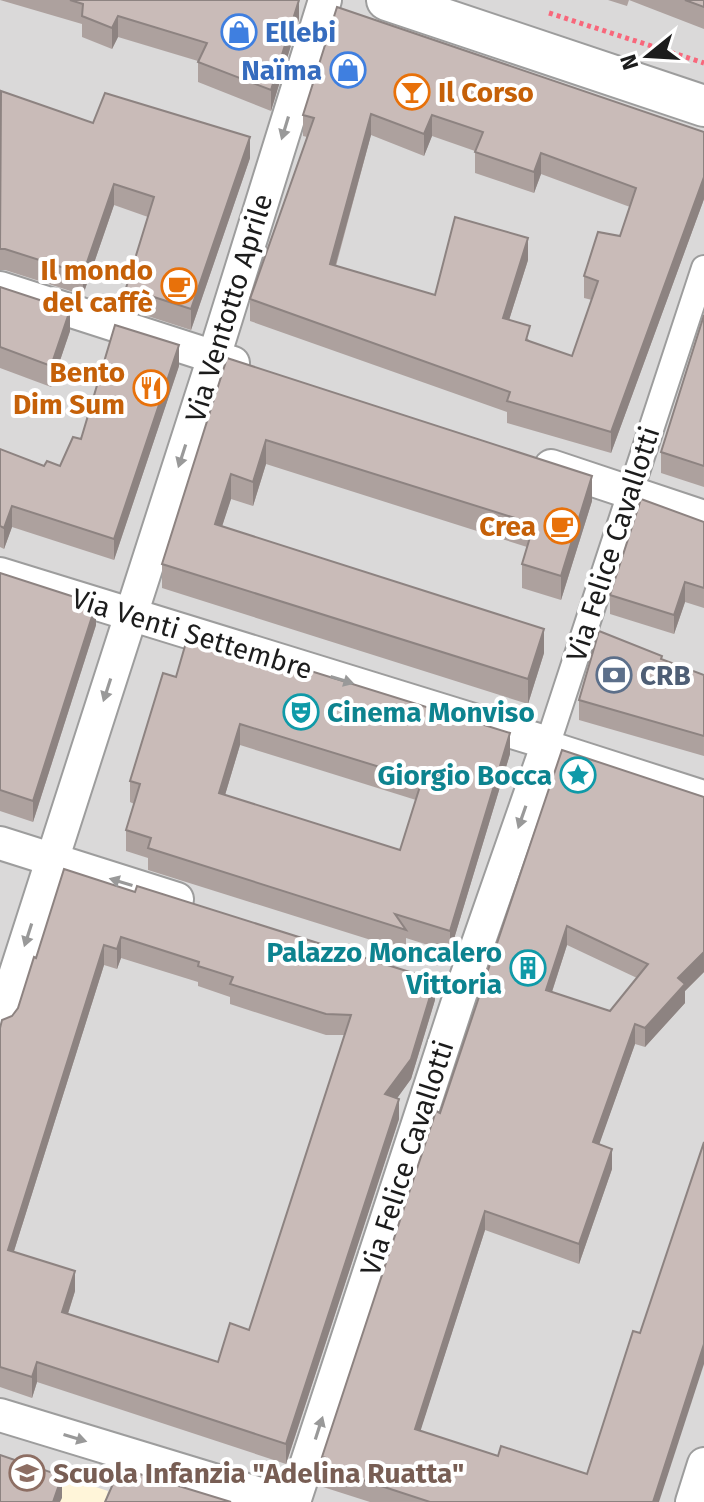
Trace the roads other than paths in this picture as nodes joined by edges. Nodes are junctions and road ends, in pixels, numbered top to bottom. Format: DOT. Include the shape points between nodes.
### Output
graph roads {
  1 [pos="325,0"];
  2 [pos="387,0"];
  3 [pos="704,106"];
  4 [pos="704,268"];
  5 [pos="0,288"];
  6 [pos="214,357"];
  7 [pos="260,372"];
  8 [pos="526,458"];
  9 [pos="629,491"];
  10 [pos="704,517"];
  11 [pos="0,574"];
  12 [pos="131,615"];
  13 [pos="548,743"];
  14 [pos="704,793"];
  15 [pos="0,843"];
  16 [pos="53,861"];
  17 [pos="212,910"];
  18 [pos="0,1022"];
  19 [pos="0,1415"];
  20 [pos="704,1464"];
  21 [pos="286,1502"];
  22 [pos="294,1502"];
  23 [pos="692,1502"];
  1 -- 6 [label="street, Via Ventotto Aprile, one-way"];
  2 -- 3 [label="street"];
  4 -- 9 [label="street, Via Felice Cavallotti"];
  5 -- 6 [label="street"];
  6 -- 7 [label="street"];
  6 -- 12 [label="street, Via Ventotto Aprile, one-way"];
  8 -- 9 [label="street"];
  9 -- 10 [label="street"];
  9 -- 13 [label="street, Via Felice Cavallotti"];
  11 -- 12 [label="street, Via Venti Settembre"];
  12 -- 13 [label="street, Via Venti Settembre, one-way"];
  12 -- 16 [label="street, Via Ventotto Aprile, one-way"];
  13 -- 14 [label="street, Via Venti Settembre"];
  13 -- 22 [label="street, Via Felice Cavallotti" via="448,984"];
  15 -- 16 [label="street"];
  17 -- 16 [label="street, one-way"];
  16 -- 18 [label="street, one-way"];
  19 -- 21 [label="street, one-way"];
  20 -- 23 [label="street"];
}
